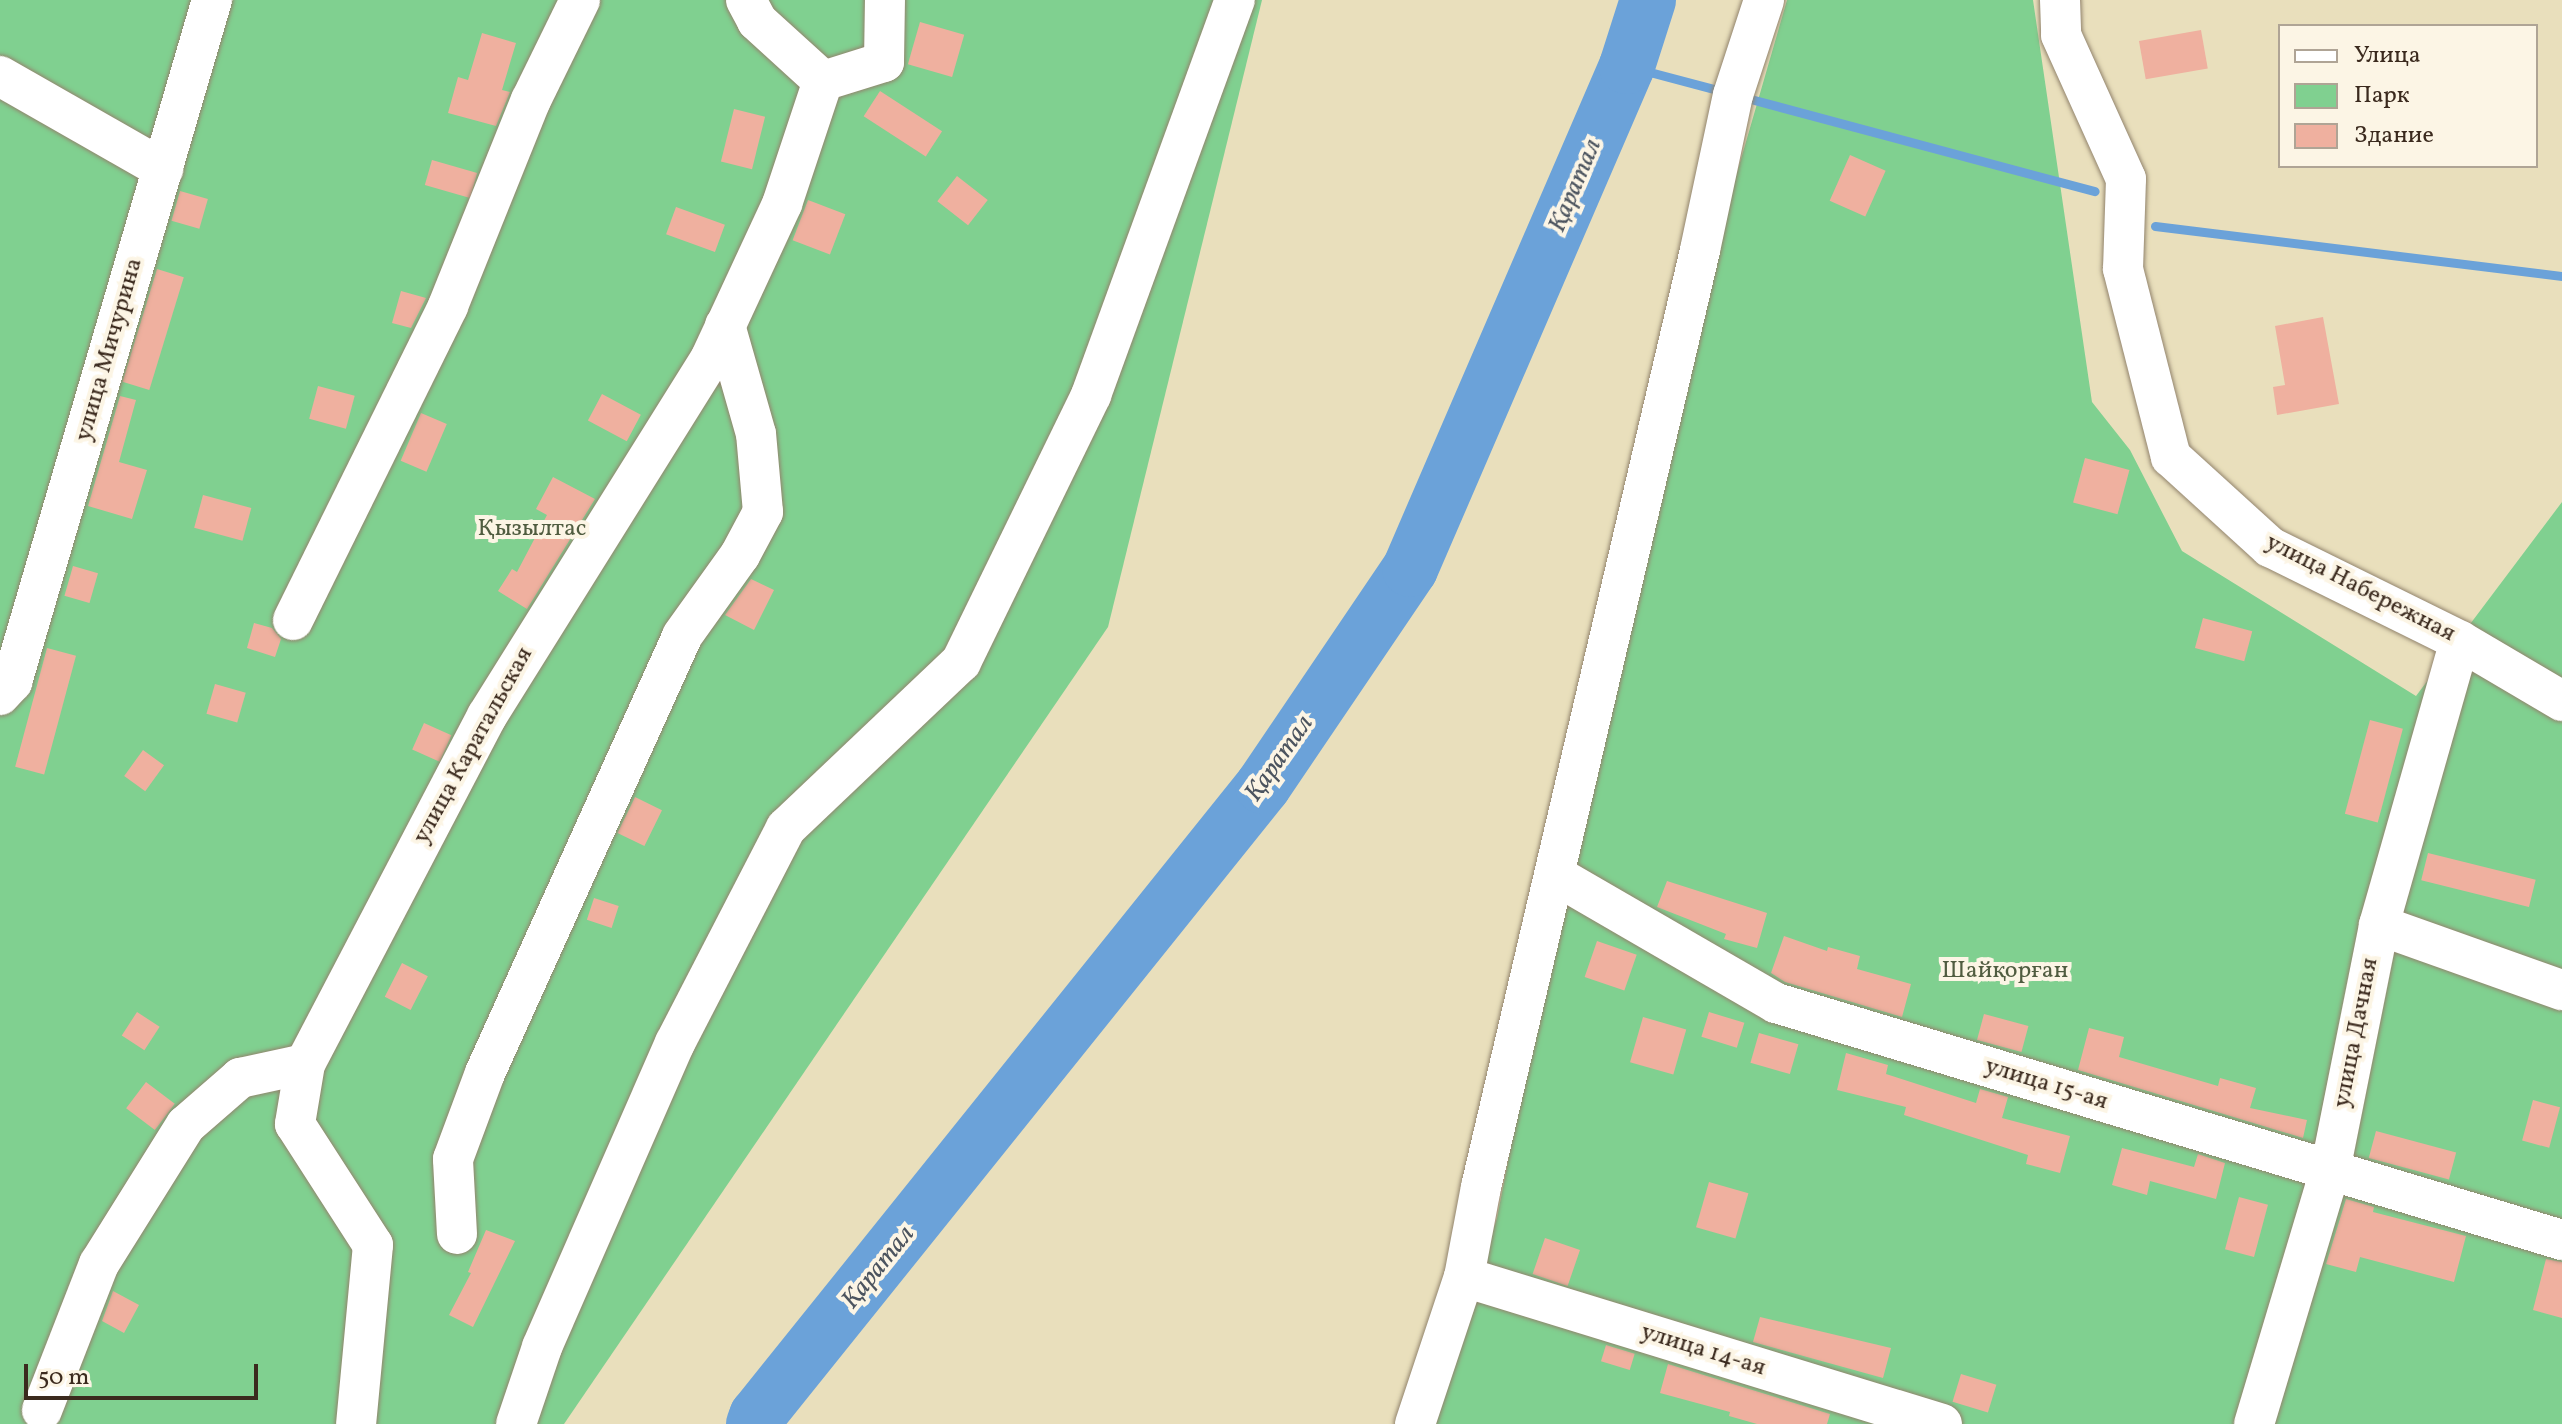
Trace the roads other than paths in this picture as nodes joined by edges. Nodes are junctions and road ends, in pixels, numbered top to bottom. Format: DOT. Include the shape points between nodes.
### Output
graph roads {
  1 [pos="212,0"];
  2 [pos="580,0"];
  3 [pos="746,0"];
  4 [pos="885,0"];
  5 [pos="1235,0"];
  6 [pos="1764,0"];
  7 [pos="2060,0"];
  8 [pos="0,76"];
  9 [pos="823,81"];
  10 [pos="163,169"];
  11 [pos="725,325"];
  12 [pos="293,620"];
  13 [pos="2460,641"];
  14 [pos="0,695"];
  15 [pos="2562,701"];
  16 [pos="1555,875"];
  17 [pos="2379,925"];
  18 [pos="2562,990"];
  19 [pos="305,1064"];
  20 [pos="2330,1171"];
  21 [pos="457,1234"];
  22 [pos="2562,1240"];
  23 [pos="1464,1277"];
  24 [pos="42,1410"];
  25 [pos="356,1424"];
  26 [pos="516,1424"];
  27 [pos="1415,1424"];
  28 [pos="1942,1424"];
  29 [pos="2254,1424"];
  1 -- 10 [label="street, улица Мичурина"];
  2 -- 12 [label="street" via="531,100 448,306"];
  3 -- 9 [label="street" via="757,21"];
  4 -- 9 [label="street" via="884,62"];
  5 -- 26 [label="street" via="1091,395 961,662 786,828 675,1043 542,1347"];
  6 -- 16 [label="street" via="1744,55"];
  7 -- 13 [label="street, улица Набережная" via="2061,35 2126,179 2123,269 2171,457 2270,547"];
  8 -- 10 [label="street"];
  9 -- 11 [label="street, улица Каратальская" via="782,204"];
  10 -- 14 [label="street, улица Мичурина" via="12,682"];
  11 -- 19 [label="street, улица Каратальская" via="711,357 487,716"];
  11 -- 21 [label="street" via="756,434 763,512 740,555 682,636 485,1073 453,1159"];
  13 -- 15 [label="street, улица Набережная"];
  13 -- 17 [label="street, улица Дачная"];
  16 -- 20 [label="street, улица 15-ая" via="1776,1003"];
  16 -- 23 [label="street"];
  17 -- 18 [label="street"];
  17 -- 20 [label="street, улица Дачная"];
  19 -- 24 [label="street" via="240,1078 186,1125 99,1264"];
  19 -- 25 [label="street, улица Каратальская" via="295,1124 373,1245"];
  20 -- 22 [label="street, улица 15-ая"];
  20 -- 29 [label="street, улица Дачная"];
  23 -- 27 [label="street"];
  23 -- 28 [label="street, улица 14-ая"];
}
